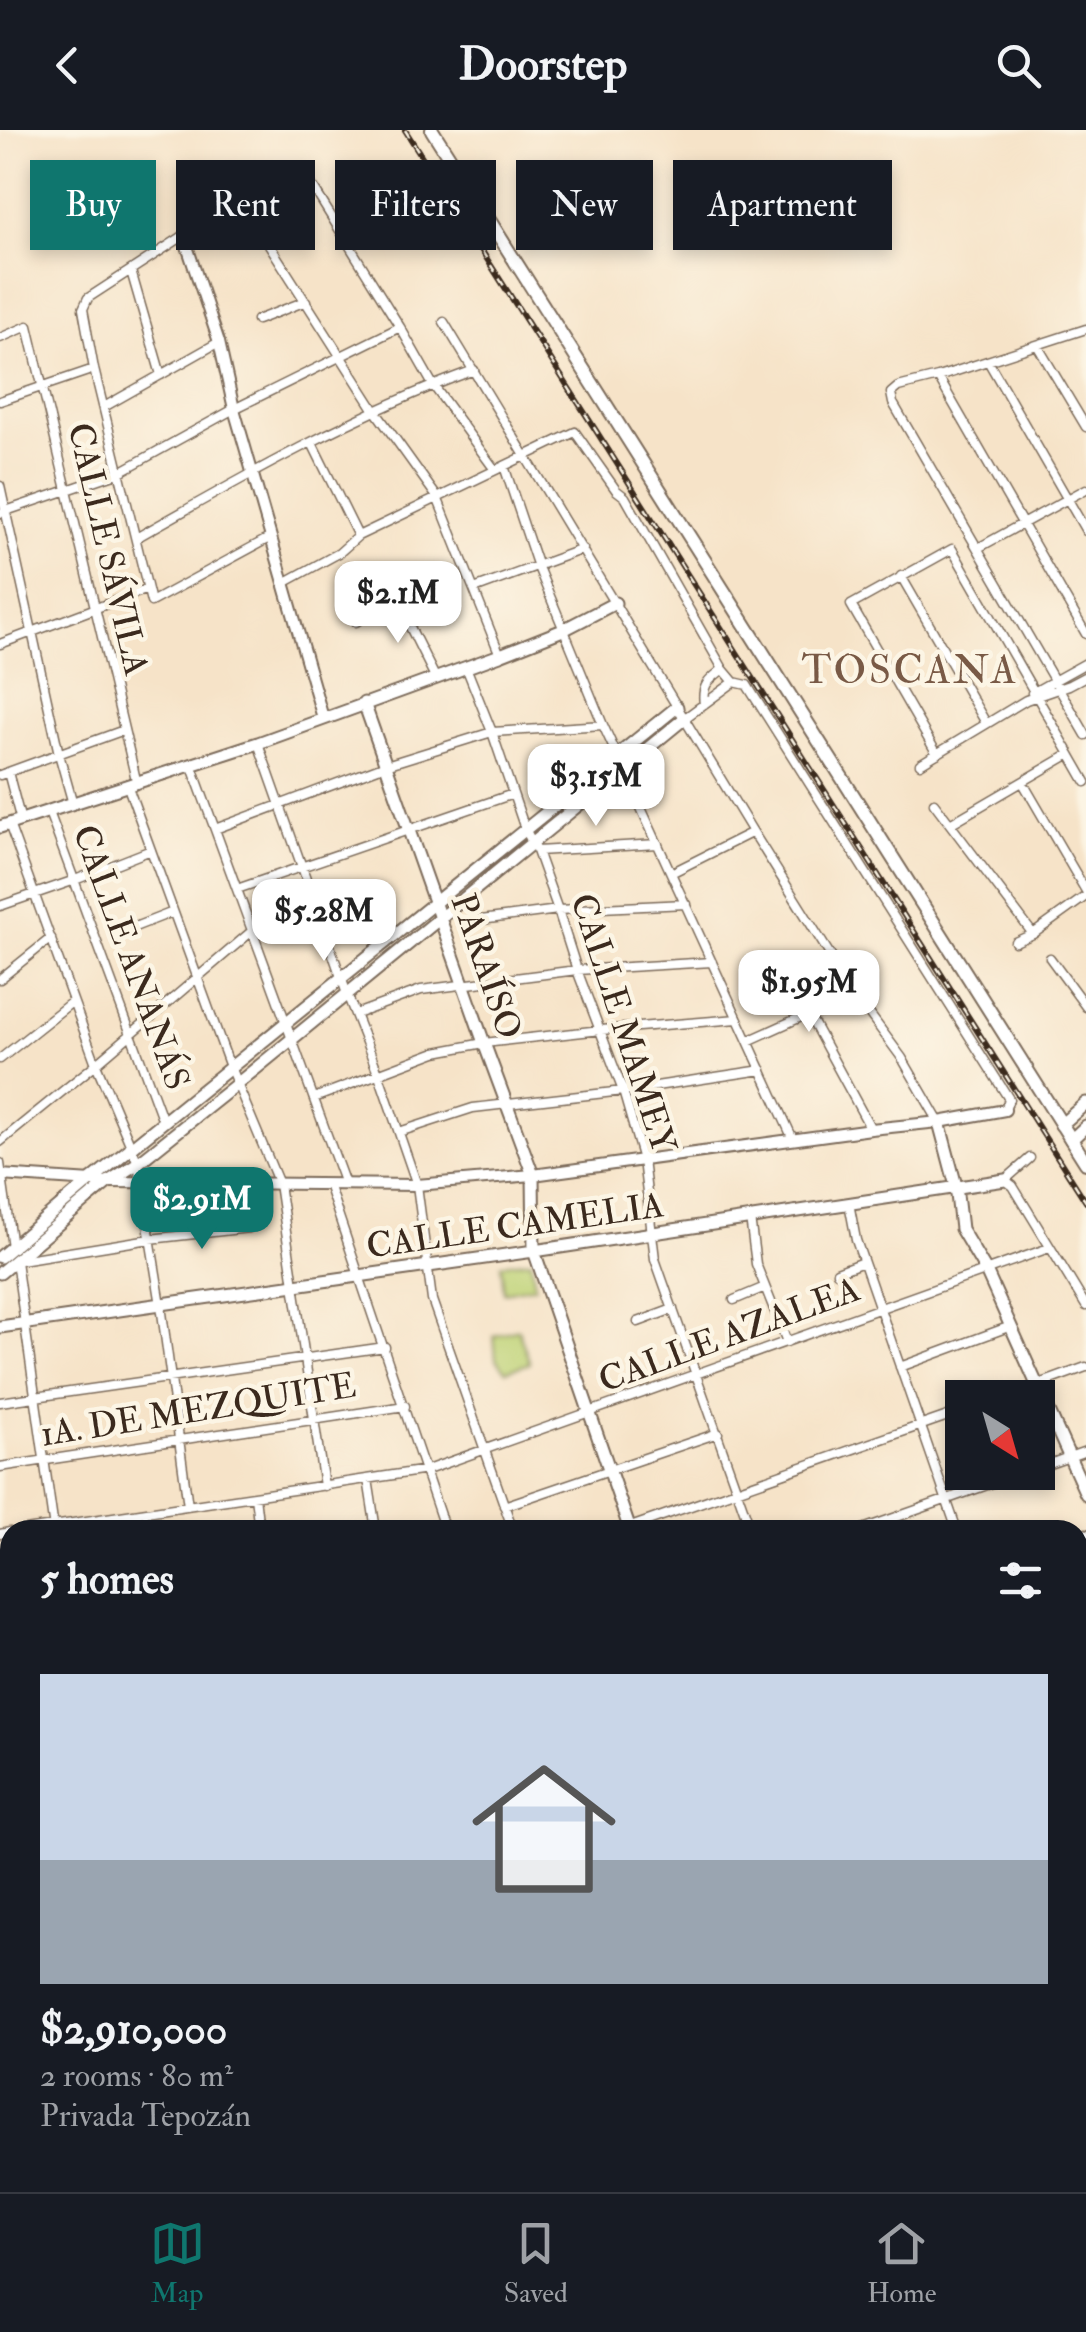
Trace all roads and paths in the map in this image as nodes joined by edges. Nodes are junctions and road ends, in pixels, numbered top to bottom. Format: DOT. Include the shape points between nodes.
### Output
graph roads {
  1 [pos="432,130"];
  2 [pos="315,190"];
  3 [pos="176,242"];
  4 [pos="188,250"];
  5 [pos="273,250"];
  6 [pos="131,271"];
  7 [pos="306,302"];
  8 [pos="257,320"];
  9 [pos="444,322"];
  10 [pos="400,327"];
  11 [pos="1086,329"];
  12 [pos="0,338"];
  13 [pos="219,342"];
  14 [pos="1038,345"];
  15 [pos="341,356"];
  16 [pos="988,360"];
  17 [pos="94,368"];
  18 [pos="474,370"];
  19 [pos="161,375"];
  20 [pos="938,377"];
  21 [pos="433,385"];
  22 [pos="42,388"];
  23 [pos="0,402"];
  24 [pos="104,407"];
  25 [pos="234,408"];
  26 [pos="376,412"];
  27 [pos="1086,427"];
  28 [pos="312,443"];
  29 [pos="526,458"];
  30 [pos="500,468"];
  31 [pos="120,472"];
  32 [pos="252,472"];
  33 [pos="0,486"];
  34 [pos="1086,489"];
  35 [pos="67,491"];
  36 [pos="437,497"];
  37 [pos="1068,499"];
  38 [pos="3,512"];
  39 [pos="1022,524"];
  40 [pos="1086,531"];
  41 [pos="271,536"];
  42 [pos="358,536"];
  43 [pos="136,538"];
  44 [pos="978,548"];
  45 [pos="583,550"];
  46 [pos="538,566"];
  47 [pos="900,576"];
  48 [pos="284,583"];
  49 [pos="147,590"];
  50 [pos="474,590"];
  51 [pos="616,603"];
  52 [pos="95,610"];
  53 [pos="356,622"];
  54 [pos="564,630"];
  55 [pos="34,631"];
  56 [pos="1086,634"];
  57 [pos="0,644"];
  58 [pos="500,655"];
  59 [pos="1086,663"];
  60 [pos="466,667"];
  61 [pos="723,669"];
  62 [pos="1086,676"];
  63 [pos="435,678"];
  64 [pos="734,682"];
  65 [pos="1056,684"];
  66 [pos="1035,694"];
  67 [pos="364,702"];
  68 [pos="704,704"];
  69 [pos="677,707"];
  70 [pos="322,718"];
  71 [pos="685,718"];
  72 [pos="986,724"];
  73 [pos="602,725"];
  74 [pos="124,730"];
  75 [pos="492,732"];
  76 [pos="1086,735"];
  77 [pos="258,742"];
  78 [pos="58,754"];
  79 [pos="937,754"];
  80 [pos="1070,754"];
  81 [pos="620,761"];
  82 [pos="190,764"];
  83 [pos="920,764"];
  84 [pos="386,765"];
  85 [pos="4,774"];
  86 [pos="1023,782"];
  87 [pos="1086,782"];
  88 [pos="132,786"];
  89 [pos="513,794"];
  90 [pos="934,803"];
  91 [pos="73,804"];
  92 [pos="280,804"];
  93 [pos="49,812"];
  94 [pos="10,824"];
  95 [pos="950,824"];
  96 [pos="215,829"];
  97 [pos="410,829"];
  98 [pos="525,829"];
  99 [pos="753,832"];
  100 [pos="658,844"];
  101 [pos="534,847"];
  102 [pos="151,850"];
  103 [pos="302,867"];
  104 [pos="672,873"];
  105 [pos="75,880"];
  106 [pos="237,889"];
  107 [pos="34,894"];
  108 [pos="1086,894"];
  109 [pos="435,900"];
  110 [pos="686,904"];
  111 [pos="0,906"];
  112 [pos="558,910"];
  113 [pos="174,912"];
  114 [pos="441,917"];
  115 [pos="481,920"];
  116 [pos="132,928"];
  117 [pos="252,931"];
  118 [pos="1033,934"];
  119 [pos="51,938"];
  120 [pos="1015,942"];
  121 [pos="1050,958"];
  122 [pos="712,962"];
  123 [pos="577,970"];
  124 [pos="341,977"];
  125 [pos="197,978"];
  126 [pos="0,979"];
  127 [pos="464,984"];
  128 [pos="348,994"];
  129 [pos="854,994"];
  130 [pos="74,1000"];
  131 [pos="1086,1007"];
  132 [pos="356,1014"];
  133 [pos="809,1015"];
  134 [pos="738,1019"];
  135 [pos="286,1022"];
  136 [pos="602,1030"];
  137 [pos="132,1034"];
  138 [pos="292,1039"];
  139 [pos="748,1041"];
  140 [pos="484,1042"];
  141 [pos="0,1059"];
  142 [pos="96,1064"];
  143 [pos="230,1067"];
  144 [pos="762,1070"];
  145 [pos="379,1074"];
  146 [pos="237,1084"];
  147 [pos="623,1091"];
  148 [pos="314,1098"];
  149 [pos="1086,1103"];
  150 [pos="507,1104"];
  151 [pos="1005,1110"];
  152 [pos="164,1121"];
  153 [pos="939,1122"];
  154 [pos="1061,1125"];
  155 [pos="1086,1126"];
  156 [pos="871,1129"];
  157 [pos="399,1132"];
  158 [pos="793,1140"];
  159 [pos="1070,1140"];
  160 [pos="0,1142"];
  161 [pos="132,1148"];
  162 [pos="1030,1158"];
  163 [pos="643,1160"];
  164 [pos="0,1162"];
  165 [pos="138,1163"];
  166 [pos="1086,1163"];
  167 [pos="534,1174"];
  168 [pos="1,1175"];
  169 [pos="1004,1180"];
  170 [pos="90,1181"];
  171 [pos="108,1182"];
  172 [pos="142,1182"];
  173 [pos="279,1184"];
  174 [pos="328,1184"];
  175 [pos="345,1184"];
  176 [pos="417,1185"];
  177 [pos="956,1186"];
  178 [pos="848,1202"];
  179 [pos="750,1218"];
  180 [pos="249,1228"];
  181 [pos="652,1233"];
  182 [pos="150,1239"];
  183 [pos="12,1247"];
  184 [pos="1049,1248"];
  185 [pos="534,1250"];
  186 [pos="0,1257"];
  187 [pos="16,1260"];
  188 [pos="863,1262"];
  189 [pos="428,1266"];
  190 [pos="986,1271"];
  191 [pos="837,1272"];
  192 [pos="0,1273"];
  193 [pos="360,1276"];
  194 [pos="295,1286"];
  195 [pos="765,1287"];
  196 [pos="734,1300"];
  197 [pos="160,1305"];
  198 [pos="1086,1306"];
  199 [pos="880,1309"];
  200 [pos="673,1310"];
  201 [pos="638,1322"];
  202 [pos="24,1324"];
  203 [pos="1011,1326"];
  204 [pos="0,1327"];
  205 [pos="787,1342"];
  206 [pos="384,1347"];
  207 [pos="306,1360"];
  208 [pos="1086,1367"];
  209 [pos="900,1368"];
  210 [pos="696,1375"];
  211 [pos="170,1378"];
  212 [pos="1036,1380"];
  213 [pos="1049,1380"];
  214 [pos="34,1396"];
  215 [pos="0,1402"];
  216 [pos="405,1406"];
  217 [pos="588,1413"];
  218 [pos="945,1418"];
  219 [pos="314,1419"];
  220 [pos="1055,1422"];
  221 [pos="921,1426"];
  222 [pos="718,1434"];
  223 [pos="179,1441"];
  224 [pos="484,1450"];
  225 [pos="1086,1450"];
  226 [pos="1070,1456"];
  227 [pos="43,1460"];
  228 [pos="1055,1462"];
  229 [pos="0,1468"];
  230 [pos="427,1470"];
  231 [pos="608,1470"];
  232 [pos="368,1479"];
  233 [pos="324,1486"];
  234 [pos="974,1490"];
  235 [pos="738,1491"];
  236 [pos="1086,1494"];
  237 [pos="255,1496"];
  238 [pos="947,1500"];
  239 [pos="188,1506"];
  240 [pos="504,1506"];
  241 [pos="136,1514"];
  242 [pos="53,1520"];
  243 [pos="101,1520"];
  244 [pos="137,1520"];
  245 [pos="259,1520"];
  246 [pos="374,1520"];
  247 [pos="441,1520"];
  248 [pos="509,1520"];
  249 [pos="624,1520"];
  250 [pos="653,1520"];
  251 [pos="748,1520"];
  252 [pos="889,1520"];
  253 [pos="954,1520"];
  1 -- 154 [label="main road"];
  2 -- 10 [label="street"];
  3 -- 6 [label="street"];
  4 -- 13 [label="street"];
  5 -- 7 [label="street"];
  6 -- 17 [label="street" via="84,302"];
  6 -- 19 [label="street"];
  7 -- 8 [label="street"];
  7 -- 15 [label="street"];
  9 -- 18 [label="street"];
  10 -- 15 [label="street"];
  10 -- 21 [label="street"];
  11 -- 14 [label="street"];
  12 -- 22 [label="street, CALLE SÁVILA" via="28,326"];
  13 -- 19 [label="street"];
  13 -- 25 [label="street"];
  14 -- 16 [label="street"];
  14 -- 27 [label="street"];
  15 -- 25 [label="street"];
  15 -- 26 [label="street"];
  16 -- 20 [label="street"];
  16 -- 37 [label="street"];
  17 -- 22 [label="street"];
  17 -- 24 [label="street"];
  18 -- 21 [label="street"];
  18 -- 29 [label="street"];
  19 -- 24 [label="street"];
  20 -- 39 [label="street"];
  20 -- 44 [label="street" via="898,387 892,403"];
  21 -- 26 [label="street"];
  21 -- 30 [label="street"];
  22 -- 23 [label="street"];
  22 -- 35 [label="street, CALLE SÁVILA"];
  24 -- 31 [label="street"];
  25 -- 31 [label="street"];
  25 -- 32 [label="street"];
  26 -- 28 [label="street"];
  26 -- 36 [label="street"];
  28 -- 32 [label="street"];
  28 -- 42 [label="street"];
  29 -- 30 [label="street"];
  29 -- 45 [label="street"];
  29 -- 61 [label="street" via="575,432 625,497"];
  30 -- 36 [label="street"];
  30 -- 46 [label="street"];
  31 -- 35 [label="street"];
  31 -- 43 [label="street"];
  32 -- 41 [label="street"];
  32 -- 43 [label="street"];
  33 -- 38 [label="street"];
  34 -- 37 [label="street"];
  35 -- 38 [label="street"];
  35 -- 52 [label="street, CALLE SÁVILA"];
  36 -- 42 [label="street"];
  36 -- 50 [label="street"];
  37 -- 39 [label="street"];
  37 -- 40 [label="street"];
  38 -- 55 [label="street"];
  39 -- 44 [label="street"];
  39 -- 56 [label="street"];
  41 -- 48 [label="street"];
  41 -- 49 [label="street" via="151,602"];
  42 -- 48 [label="street"];
  43 -- 49 [label="street"];
  44 -- 65 [label="street"];
  45 -- 46 [label="street"];
  45 -- 51 [label="street"];
  46 -- 50 [label="street"];
  46 -- 54 [label="street"];
  47 -- 66 [label="street" via="952,549"];
  47 -- 72 [label="street"];
  47 -- 79 [label="street" via="851,604"];
  48 -- 70 [label="street"];
  49 -- 52 [label="street"];
  50 -- 58 [label="street"];
  51 -- 54 [label="main road"];
  51 -- 69 [label="street"];
  52 -- 55 [label="street"];
  52 -- 74 [label="street, CALLE SÁVILA"];
  53 -- 63 [label="street" via="379,608 404,615"];
  54 -- 58 [label="main road"];
  54 -- 73 [label="street"];
  55 -- 57 [label="street"];
  55 -- 78 [label="street"];
  58 -- 60 [label="main road"];
  59 -- 65 [label="street"];
  60 -- 63 [label="main road"];
  60 -- 75 [label="street, CALLE MAMEY"];
  61 -- 64 [label="street"];
  61 -- 68 [label="street" via="706,682"];
  62 -- 65 [label="street"];
  63 -- 67 [label="main road"];
  64 -- 68 [label="street"];
  64 -- 151 [label="street" via="747,685 1008,1098"];
  65 -- 66 [label="street"];
  65 -- 76 [label="street"];
  66 -- 72 [label="street"];
  66 -- 80 [label="street"];
  67 -- 70 [label="main road"];
  67 -- 84 [label="main road, PARAÍSO"];
  68 -- 71 [label="street"];
  69 -- 71 [label="street"];
  69 -- 81 [label="main road"];
  70 -- 77 [label="main road"];
  71 -- 81 [label="main road"];
  71 -- 99 [label="street"];
  72 -- 79 [label="street"];
  73 -- 75 [label="street"];
  73 -- 81 [label="street"];
  74 -- 78 [label="street"];
  74 -- 88 [label="street, CALLE SÁVILA"];
  75 -- 84 [label="street"];
  75 -- 89 [label="street, CALLE MAMEY"];
  77 -- 82 [label="main road"];
  77 -- 92 [label="street"];
  78 -- 85 [label="street"];
  78 -- 91 [label="street"];
  79 -- 83 [label="street"];
  80 -- 86 [label="street"];
  80 -- 87 [label="street"];
  81 -- 98 [label="main road"];
  81 -- 100 [label="street"];
  81 -- 101 [label="main road"];
  82 -- 88 [label="main road"];
  82 -- 96 [label="street"];
  84 -- 92 [label="street"];
  84 -- 97 [label="main road, PARAÍSO"];
  85 -- 94 [label="street"];
  86 -- 95 [label="street"];
  86 -- 108 [label="street"];
  88 -- 91 [label="main road"];
  88 -- 102 [label="street, CALLE SÁVILA"];
  89 -- 97 [label="street"];
  89 -- 98 [label="street, CALLE MAMEY"];
  90 -- 95 [label="street"];
  91 -- 93 [label="main road"];
  92 -- 96 [label="street"];
  92 -- 103 [label="street"];
  93 -- 94 [label="main road"];
  93 -- 105 [label="street, CALLE ANANÁS"];
  94 -- 107 [label="street"];
  95 -- 118 [label="street"];
  96 -- 106 [label="street"];
  97 -- 103 [label="street"];
  97 -- 109 [label="main road, PARAÍSO"];
  98 -- 101 [label="street, CALLE MAMEY"];
  98 -- 109 [label="main road"];
  99 -- 104 [label="street"];
  99 -- 129 [label="street"];
  100 -- 101 [label="street"];
  100 -- 104 [label="street"];
  101 -- 112 [label="street, CALLE MAMEY"];
  101 -- 114 [label="main road"];
  102 -- 105 [label="street"];
  102 -- 113 [label="street, CALLE SÁVILA"];
  103 -- 106 [label="street"];
  103 -- 124 [label="street"];
  104 -- 110 [label="street"];
  105 -- 107 [label="street"];
  105 -- 137 [label="street, CALLE ANANÁS"];
  106 -- 117 [label="street"];
  107 -- 111 [label="street"];
  107 -- 119 [label="street"];
  108 -- 118 [label="street"];
  109 -- 114 [label="main road, PARAÍSO"];
  109 -- 124 [label="main road"];
  110 -- 112 [label="street"];
  110 -- 122 [label="street"];
  112 -- 115 [label="street"];
  112 -- 123 [label="street, CALLE MAMEY"];
  113 -- 116 [label="street"];
  113 -- 125 [label="street, CALLE SÁVILA"];
  114 -- 127 [label="main road, PARAÍSO"];
  114 -- 128 [label="main road"];
  117 -- 125 [label="street"];
  117 -- 135 [label="street"];
  118 -- 120 [label="street"];
  119 -- 126 [label="street"];
  119 -- 130 [label="street"];
  121 -- 131 [label="street"];
  122 -- 123 [label="street"];
  122 -- 134 [label="street"];
  123 -- 127 [label="street"];
  123 -- 136 [label="street, CALLE MAMEY"];
  124 -- 128 [label="street"];
  124 -- 135 [label="main road"];
  125 -- 137 [label="street"];
  125 -- 143 [label="street, CALLE SÁVILA"];
  127 -- 132 [label="street" via="421,990"];
  127 -- 140 [label="main road, PARAÍSO"];
  128 -- 132 [label="street"];
  128 -- 138 [label="main road"];
  129 -- 133 [label="street"];
  129 -- 153 [label="street"];
  130 -- 141 [label="street"];
  130 -- 142 [label="street"];
  132 -- 145 [label="street"];
  133 -- 139 [label="street"];
  133 -- 156 [label="street"];
  134 -- 136 [label="street"];
  134 -- 139 [label="street"];
  135 -- 138 [label="street"];
  135 -- 143 [label="main road"];
  136 -- 140 [label="street"];
  136 -- 147 [label="street, CALLE MAMEY"];
  137 -- 142 [label="street"];
  137 -- 152 [label="street, CALLE ANANÁS"];
  138 -- 146 [label="main road"];
  138 -- 148 [label="street"];
  139 -- 144 [label="street"];
  140 -- 145 [label="street"];
  140 -- 150 [label="main road, PARAÍSO"];
  142 -- 160 [label="street"];
  142 -- 161 [label="street"];
  143 -- 146 [label="street, CALLE SÁVILA"];
  143 -- 152 [label="main road"];
  144 -- 147 [label="street"];
  144 -- 158 [label="street"];
  145 -- 148 [label="street"];
  145 -- 157 [label="street"];
  146 -- 165 [label="main road"];
  146 -- 173 [label="street, CALLE SÁVILA"];
  147 -- 150 [label="street"];
  147 -- 163 [label="street, CALLE MAMEY"];
  148 -- 175 [label="street"];
  149 -- 154 [label="main road"];
  150 -- 157 [label="street"];
  150 -- 167 [label="main road, PARAÍSO"];
  151 -- 153 [label="street"];
  152 -- 161 [label="main road"];
  153 -- 156 [label="street"];
  153 -- 177 [label="main road"];
  154 -- 159 [label="main road"];
  155 -- 159 [label="main road"];
  156 -- 158 [label="street"];
  157 -- 176 [label="street"];
  158 -- 163 [label="street"];
  159 -- 166 [label="main road"];
  161 -- 165 [label="street"];
  161 -- 170 [label="main road"];
  162 -- 169 [label="street"];
  163 -- 167 [label="street"];
  163 -- 181 [label="street, CALLE MAMEY"];
  164 -- 168 [label="street"];
  165 -- 171 [label="main road"];
  165 -- 172 [label="street"];
  167 -- 176 [label="street"];
  167 -- 185 [label="main road, PARAÍSO"];
  168 -- 170 [label="street"];
  168 -- 183 [label="street"];
  169 -- 177 [label="main road, CALLE CAMELIA"];
  169 -- 184 [label="street"];
  170 -- 171 [label="street"];
  170 -- 183 [label="main road"];
  171 -- 172 [label="street"];
  171 -- 187 [label="main road"];
  172 -- 173 [label="street"];
  172 -- 182 [label="street"];
  173 -- 174 [label="street"];
  173 -- 194 [label="street, CALLE SÁVILA"];
  174 -- 175 [label="street"];
  174 -- 193 [label="street"];
  175 -- 176 [label="street"];
  176 -- 189 [label="street"];
  177 -- 178 [label="main road, CALLE CAMELIA"];
  177 -- 190 [label="main road" via="961,1229"];
  178 -- 179 [label="main road, CALLE CAMELIA"];
  178 -- 188 [label="street"];
  179 -- 181 [label="main road, CALLE CAMELIA"];
  179 -- 195 [label="street"];
  180 -- 182 [label="street"];
  181 -- 185 [label="main road, CALLE CAMELIA"];
  181 -- 200 [label="street, CALLE MAMEY"];
  182 -- 187 [label="street"];
  182 -- 197 [label="street"];
  183 -- 186 [label="main road"];
  183 -- 187 [label="street"];
  184 -- 190 [label="street, CALLE AZALEA"];
  184 -- 198 [label="street"];
  185 -- 189 [label="main road, CALLE CAMELIA"];
  185 -- 217 [label="main road, PARAÍSO"];
  187 -- 192 [label="main road"];
  187 -- 202 [label="street"];
  188 -- 191 [label="street"];
  188 -- 199 [label="street"];
  189 -- 193 [label="main road, CALLE CAMELIA"];
  189 -- 224 [label="street" via="432,1300"];
  190 -- 199 [label="street, CALLE AZALEA"];
  190 -- 203 [label="main road"];
  193 -- 194 [label="main road, CALLE CAMELIA"];
  193 -- 206 [label="street"];
  194 -- 197 [label="main road, CALLE CAMELIA"];
  194 -- 207 [label="street, CALLE SÁVILA"];
  195 -- 196 [label="street"];
  195 -- 205 [label="street"];
  197 -- 202 [label="main road, CALLE CAMELIA"];
  197 -- 211 [label="street"];
  199 -- 205 [label="street, CALLE AZALEA"];
  199 -- 209 [label="street"];
  200 -- 201 [label="street"];
  200 -- 210 [label="street, CALLE MAMEY"];
  202 -- 204 [label="main road, CALLE CAMELIA"];
  202 -- 214 [label="street"];
  203 -- 209 [label="street"];
  203 -- 212 [label="main road"];
  205 -- 210 [label="street, CALLE AZALEA"];
  206 -- 207 [label="street"];
  206 -- 216 [label="street"];
  207 -- 211 [label="street"];
  207 -- 219 [label="street, CALLE SÁVILA"];
  208 -- 213 [label="street"];
  209 -- 221 [label="street"];
  210 -- 217 [label="street, CALLE AZALEA"];
  210 -- 222 [label="street, CALLE MAMEY"];
  211 -- 214 [label="street"];
  211 -- 223 [label="street"];
  214 -- 215 [label="street"];
  214 -- 227 [label="street"];
  216 -- 219 [label="street, 1A. DE MEZQUITE"];
  216 -- 230 [label="street"];
  217 -- 224 [label="street, CALLE AZALEA"];
  217 -- 231 [label="main road, PARAÍSO"];
  218 -- 221 [label="street"];
  219 -- 223 [label="street, 1A. DE MEZQUITE"];
  219 -- 233 [label="street, CALLE SÁVILA"];
  220 -- 226 [label="main road"];
  221 -- 235 [label="street"];
  221 -- 238 [label="street"];
  222 -- 231 [label="street"];
  222 -- 235 [label="street, CALLE MAMEY"];
  223 -- 227 [label="street, 1A. DE MEZQUITE"];
  223 -- 239 [label="street"];
  224 -- 230 [label="street, CALLE AZALEA"];
  224 -- 240 [label="street"];
  225 -- 226 [label="street"];
  226 -- 228 [label="street"];
  226 -- 236 [label="main road"];
  227 -- 229 [label="street, 1A. DE MEZQUITE"];
  227 -- 242 [label="street"];
  230 -- 232 [label="street, CALLE AZALEA"];
  230 -- 247 [label="street"];
  231 -- 240 [label="street"];
  231 -- 249 [label="main road, PARAÍSO"];
  232 -- 233 [label="street, CALLE AZALEA"];
  232 -- 246 [label="street"];
  233 -- 237 [label="street, CALLE AZALEA"];
  234 -- 238 [label="street"];
  235 -- 250 [label="street"];
  235 -- 251 [label="street, CALLE MAMEY"];
  237 -- 239 [label="street, CALLE AZALEA"];
  237 -- 245 [label="street"];
  238 -- 252 [label="street"];
  238 -- 253 [label="street"];
  239 -- 241 [label="street, CALLE AZALEA"];
  240 -- 248 [label="street"];
  241 -- 243 [label="street, CALLE AZALEA"];
  241 -- 244 [label="street"];
}
